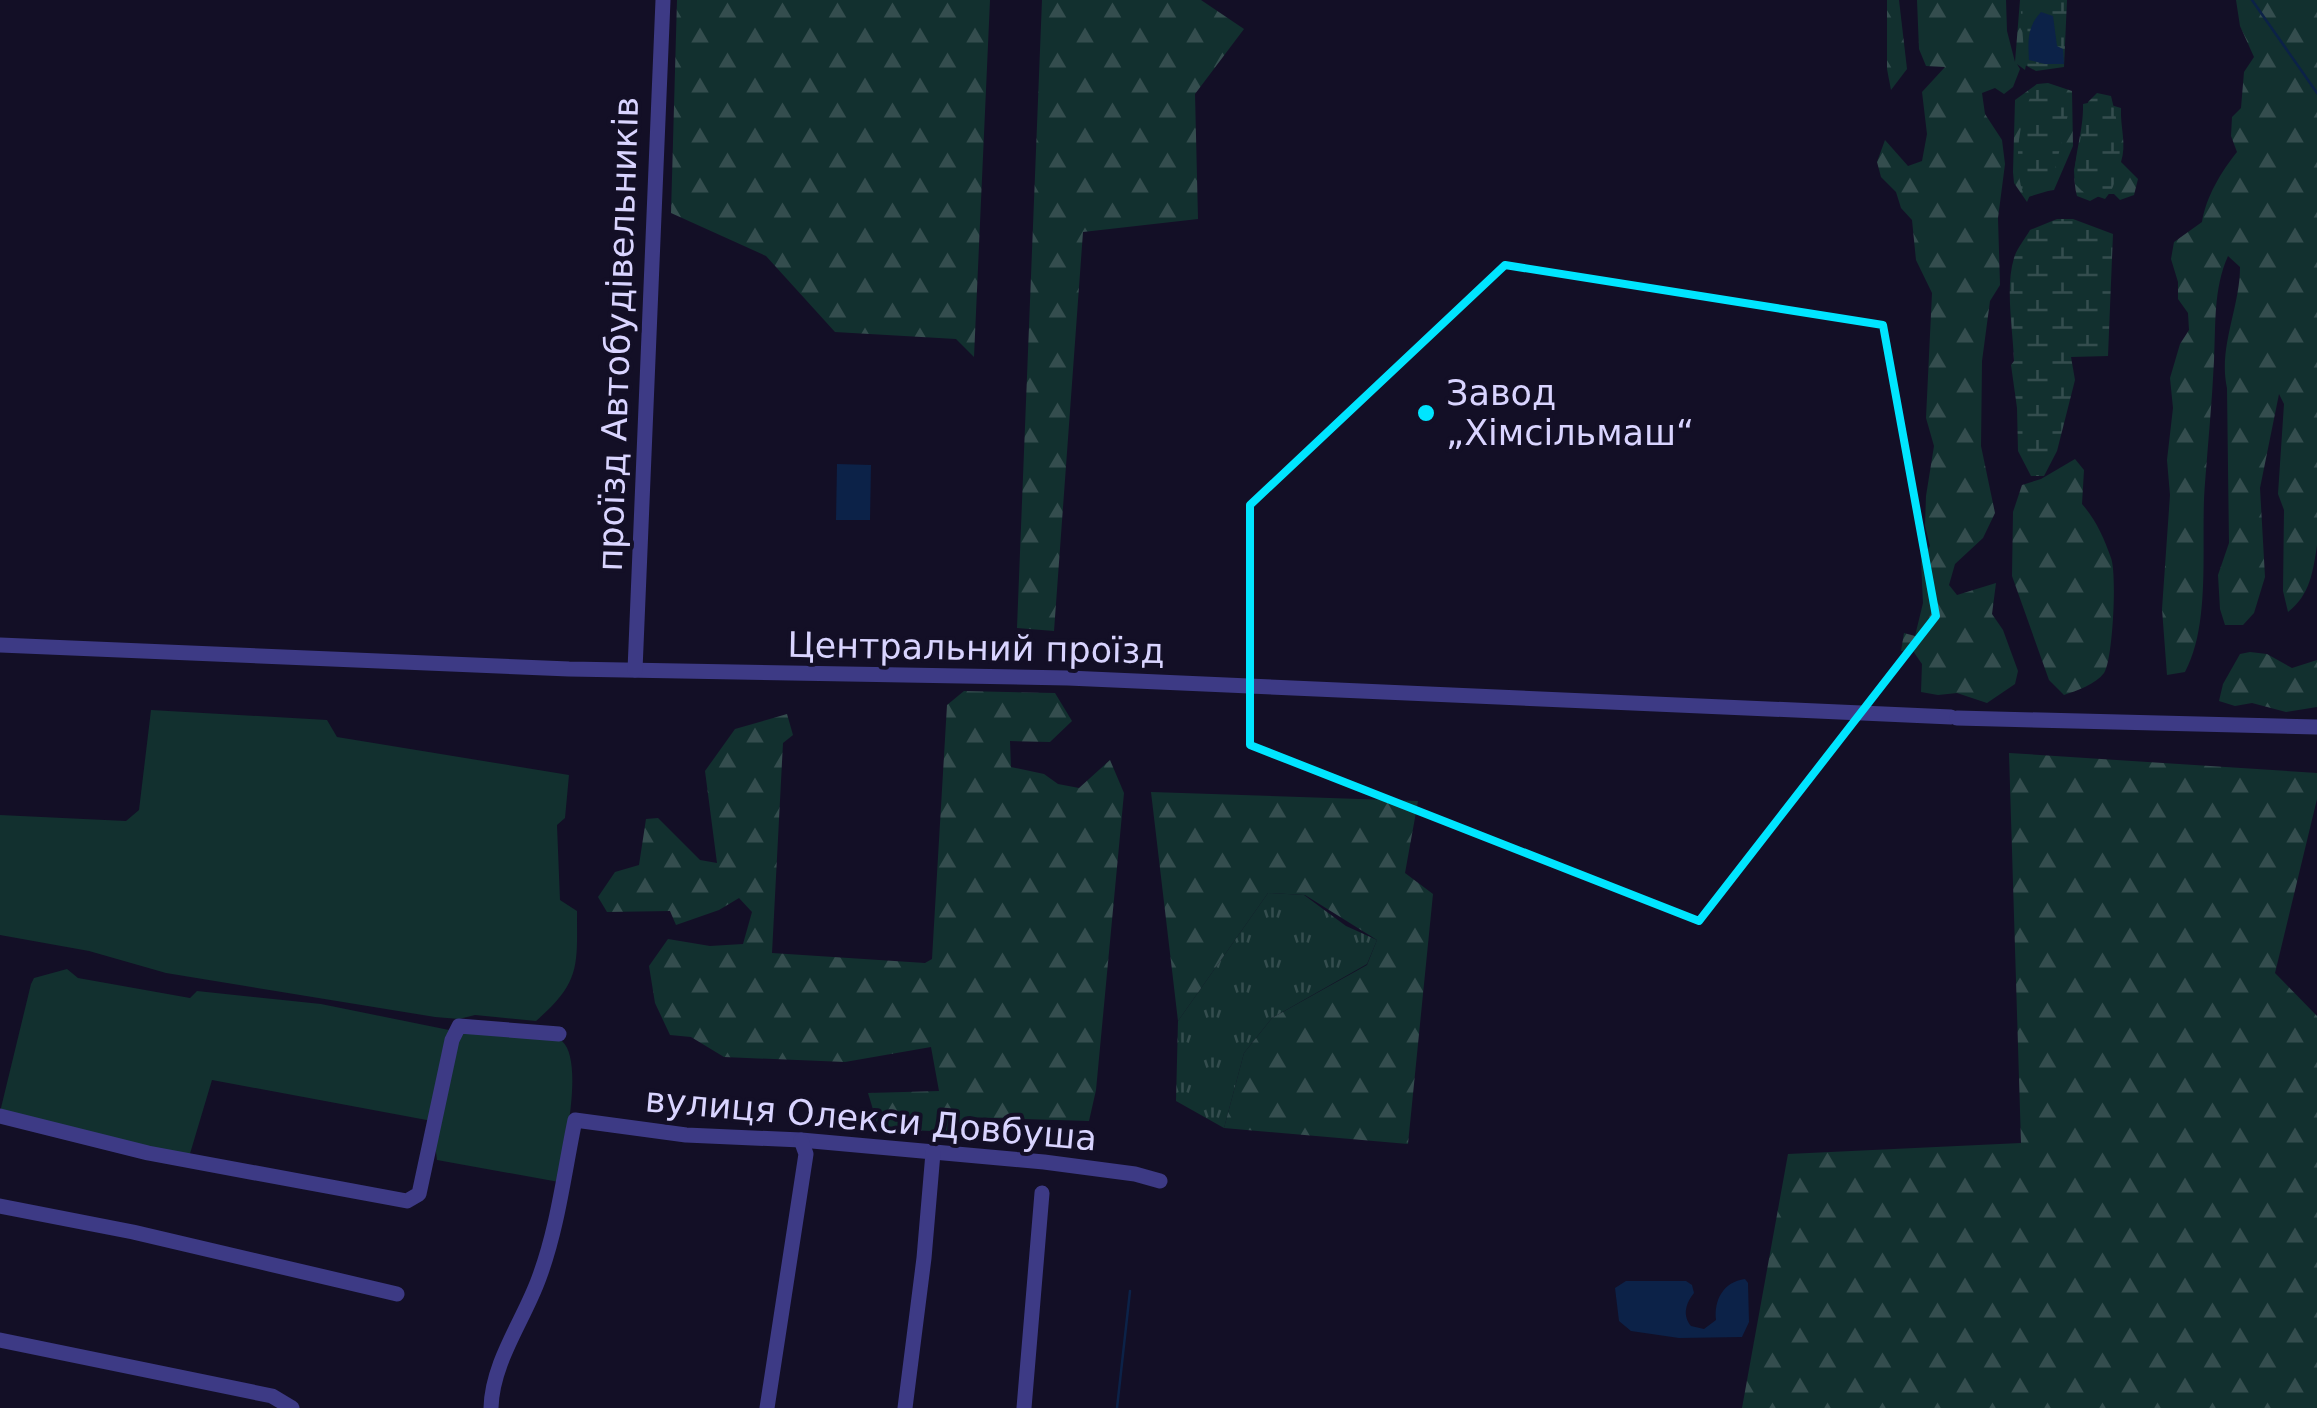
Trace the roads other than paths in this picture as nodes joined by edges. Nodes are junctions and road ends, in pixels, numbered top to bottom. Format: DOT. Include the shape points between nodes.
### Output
graph roads {
  1 [pos="663,0"];
  2 [pos="0,645"];
  3 [pos="635,670"];
  4 [pos="2317,727"];
  5 [pos="560,1034"];
  6 [pos="0,1116"];
  7 [pos="802,1140"];
  8 [pos="933,1153"];
  9 [pos="1160,1181"];
  10 [pos="1042,1193"];
  11 [pos="0,1206"];
  12 [pos="397,1294"];
  13 [pos="0,1340"];
  14 [pos="292,1408"];
  15 [pos="491,1408"];
  16 [pos="767,1408"];
  17 [pos="905,1408"];
  18 [pos="1024,1408"];
  1 -- 3 [label="street, проїзд Автобудівельників"];
  2 -- 3 [label="street, Центральний проїзд"];
  3 -- 4 [label="street, Центральний проїзд" via="1068,678"];
  5 -- 6 [label="street" via="459,1026 420,1194 408,1201 148,1153"];
  7 -- 8 [label="street, вулиця Олекси Довбуша"];
  7 -- 15 [label="street, вулиця Олекси Довбуша" via="686,1135 575,1120 545,1260 496,1378"];
  7 -- 16 [label="street" via="806,1154"];
  8 -- 9 [label="street, вулиця Олекси Довбуша"];
  8 -- 17 [label="street"];
  10 -- 18 [label="street"];
  11 -- 12 [label="street"];
  13 -- 14 [label="street" via="272,1396"];
}
